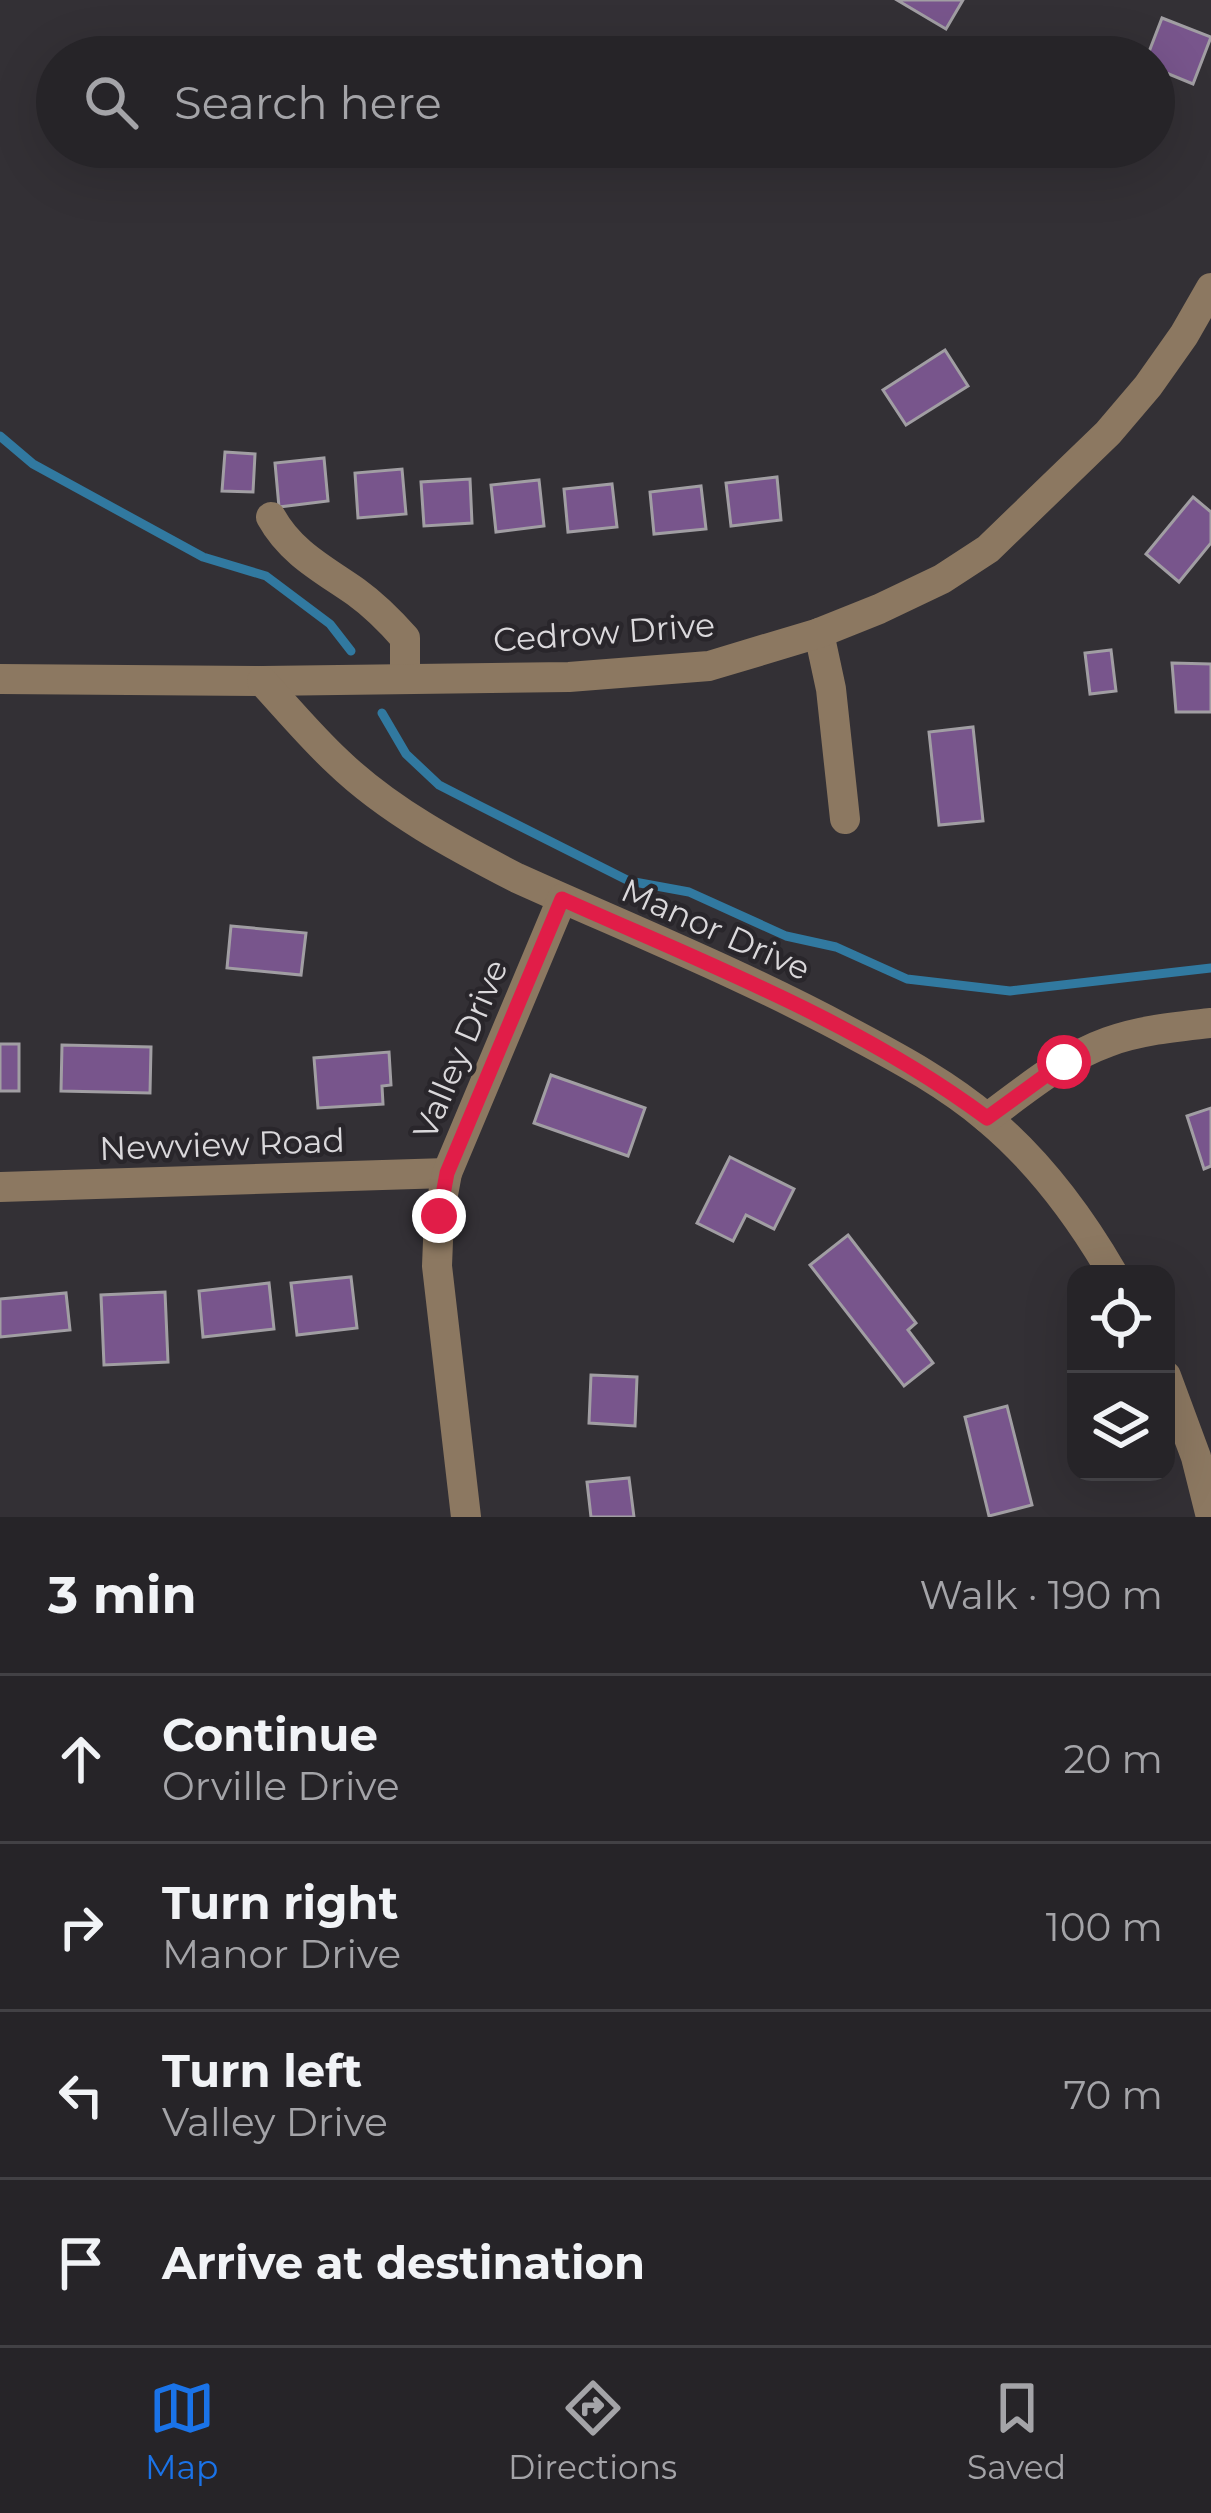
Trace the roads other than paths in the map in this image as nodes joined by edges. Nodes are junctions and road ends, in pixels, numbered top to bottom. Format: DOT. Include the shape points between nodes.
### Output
graph roads {
  1 [pos="1211,288"];
  2 [pos="271,517"];
  3 [pos="819,633"];
  4 [pos="0,679"];
  5 [pos="405,679"];
  6 [pos="262,681"];
  7 [pos="845,819"];
  8 [pos="562,899"];
  9 [pos="1211,1023"];
  10 [pos="987,1118"];
  11 [pos="447,1173"];
  12 [pos="0,1186"];
  13 [pos="1107,1265"];
  14 [pos="1175,1400"];
  15 [pos="466,1517"];
  16 [pos="1211,1517"];
  1 -- 3 [label="street, Cedrow Drive" via="1108,434 988,549 942,579"];
  2 -- 5 [label="street" via="307,561 405,638"];
  3 -- 5 [label="street, Cedrow Drive" via="709,665"];
  3 -- 7 [label="street"];
  4 -- 6 [label="street, Cedrow Drive"];
  5 -- 6 [label="street, Cedrow Drive"];
  6 -- 8 [label="street, Manor Drive" via="372,791 467,852"];
  8 -- 10 [label="street, Manor Drive" via="828,1020"];
  8 -- 11 [label="street, Valley Drive"];
  9 -- 10 [label="street" via="1108,1041"];
  10 -- 13 [label="street, Manor Drive" via="1047,1179"];
  11 -- 12 [label="street, Newview Road"];
  11 -- 15 [label="street, Valley Drive" via="437,1266"];
  14 -- 16 [label="street"];
}
